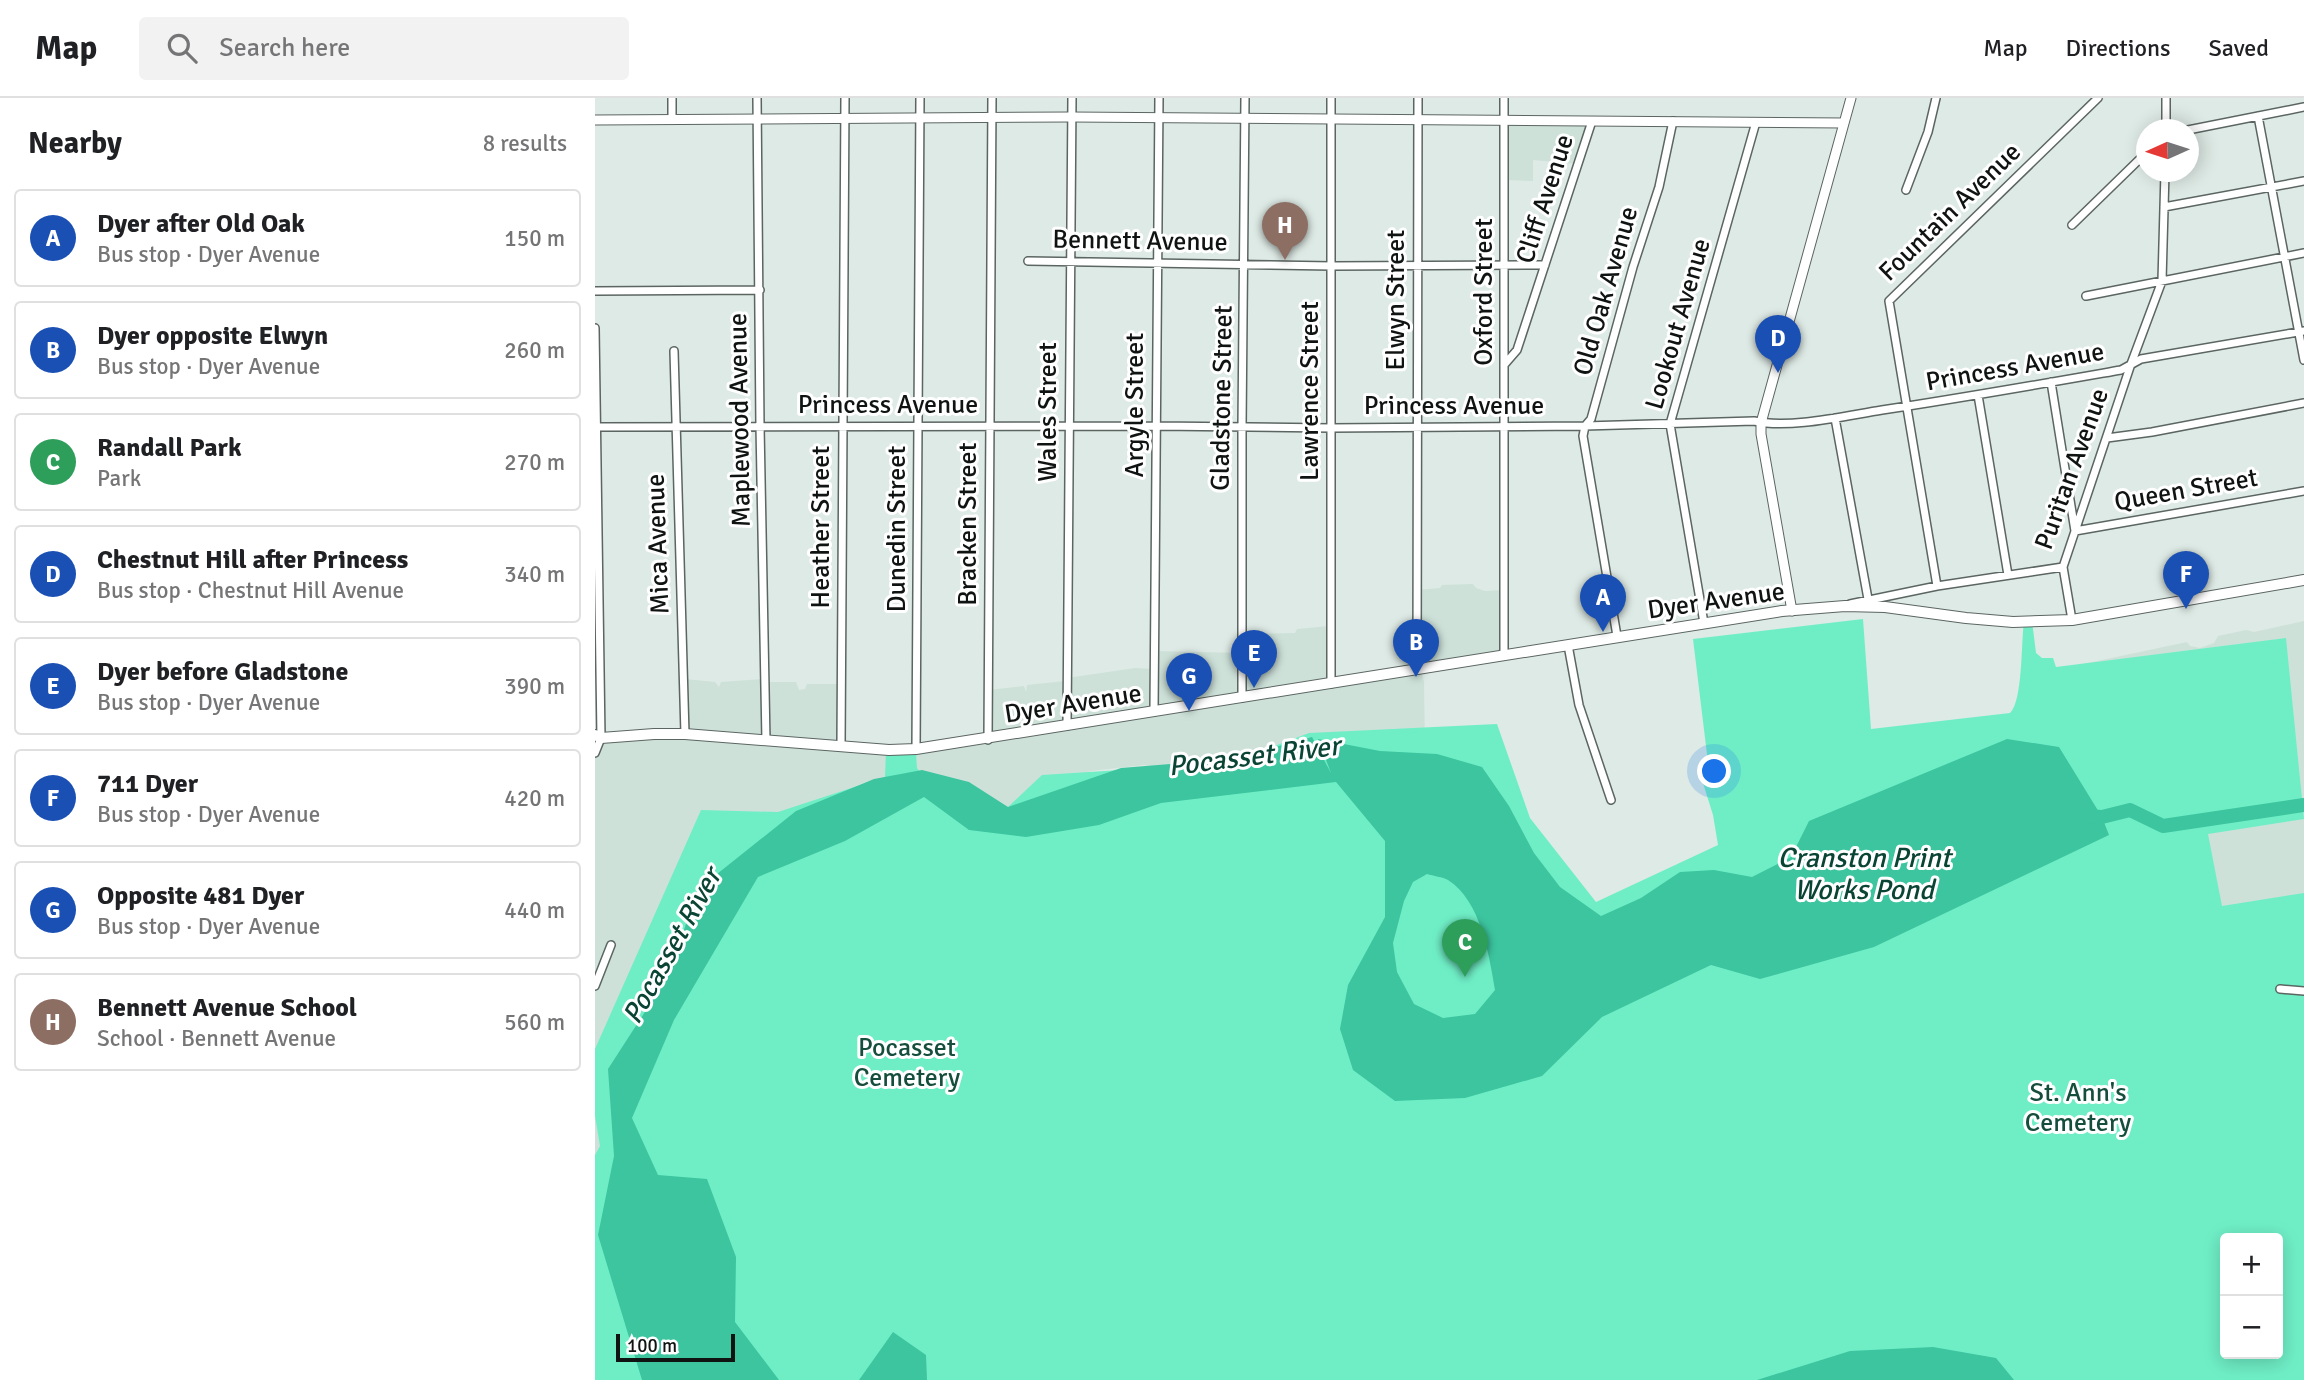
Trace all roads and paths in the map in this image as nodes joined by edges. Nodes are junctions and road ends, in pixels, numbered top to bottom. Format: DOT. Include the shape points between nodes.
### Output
graph roads {
  1 [pos="672,98"];
  2 [pos="757,98"];
  3 [pos="845,98"];
  4 [pos="920,98"];
  5 [pos="992,98"];
  6 [pos="1072,98"];
  7 [pos="1159,98"];
  8 [pos="1245,98"];
  9 [pos="1331,98"];
  10 [pos="1417,98"];
  11 [pos="1504,98"];
  12 [pos="1851,98"];
  13 [pos="1936,98"];
  14 [pos="2098,98"];
  15 [pos="2166,98"];
  16 [pos="2304,107"];
  17 [pos="2258,116"];
  18 [pos="992,117"];
  19 [pos="1071,117"];
  20 [pos="845,118"];
  21 [pos="920,118"];
  22 [pos="1159,118"];
  23 [pos="1332,118"];
  24 [pos="758,119"];
  25 [pos="1245,119"];
  26 [pos="1417,119"];
  27 [pos="2166,119"];
  28 [pos="595,120"];
  29 [pos="672,120"];
  30 [pos="1504,120"];
  31 [pos="1592,121"];
  32 [pos="1673,121"];
  33 [pos="1756,122"];
  34 [pos="1845,123"];
  35 [pos="2199,128"];
  36 [pos="2136,163"];
  37 [pos="2304,181"];
  38 [pos="2165,182"];
  39 [pos="2271,187"];
  40 [pos="1906,190"];
  41 [pos="2164,207"];
  42 [pos="2072,225"];
  43 [pos="2304,253"];
  44 [pos="2285,257"];
  45 [pos="1070,260"];
  46 [pos="1028,261"];
  47 [pos="1158,264"];
  48 [pos="1245,264"];
  49 [pos="1545,265"];
  50 [pos="1332,266"];
  51 [pos="1417,266"];
  52 [pos="1506,266"];
  53 [pos="2162,281"];
  54 [pos="760,290"];
  55 [pos="595,291"];
  56 [pos="2086,296"];
  57 [pos="595,328"];
  58 [pos="2301,331"];
  59 [pos="674,351"];
  60 [pos="2304,360"];
  61 [pos="2131,364"];
  62 [pos="1504,365"];
  63 [pos="2051,382"];
  64 [pos="1978,395"];
  65 [pos="2304,403"];
  66 [pos="1906,407"];
  67 [pos="1835,418"];
  68 [pos="1761,423"];
  69 [pos="1670,424"];
  70 [pos="676,426"];
  71 [pos="760,426"];
  72 [pos="842,426"];
  73 [pos="918,426"];
  74 [pos="990,426"];
  75 [pos="1069,426"];
  76 [pos="1156,426"];
  77 [pos="1585,426"];
  78 [pos="596,427"];
  79 [pos="1242,427"];
  80 [pos="1417,427"];
  81 [pos="1331,428"];
  82 [pos="1505,428"];
  83 [pos="2107,438"];
  84 [pos="2304,491"];
  85 [pos="2075,531"];
  86 [pos="2063,567"];
  87 [pos="2008,575"];
  88 [pos="2304,580"];
  89 [pos="1937,586"];
  90 [pos="1868,599"];
  91 [pos="1845,606"];
  92 [pos="1792,611"];
  93 [pos="2072,620"];
  94 [pos="1704,623"];
  95 [pos="1617,636"];
  96 [pos="1568,645"];
  97 [pos="1504,655"];
  98 [pos="1417,670"];
  99 [pos="1331,684"];
  100 [pos="1242,698"];
  101 [pos="1154,712"];
  102 [pos="1067,726"];
  103 [pos="685,734"];
  104 [pos="598,737"];
  105 [pos="988,740"];
  106 [pos="766,741"];
  107 [pos="841,747"];
  108 [pos="916,749"];
  109 [pos="595,753"];
  110 [pos="1611,800"];
  111 [pos="611,945"];
  112 [pos="595,986"];
  113 [pos="2280,989"];
  114 [pos="2304,991"];
  1 -- 29 [label="street"];
  2 -- 24 [label="street, Maplewood Avenue"];
  3 -- 20 [label="street, Heather Street"];
  4 -- 21 [label="street, Dunedin Street"];
  5 -- 18 [label="street, Bracken Street"];
  6 -- 19 [label="street, Wales Street"];
  7 -- 22 [label="street, Argyle Street"];
  8 -- 25 [label="street, Gladstone Street"];
  9 -- 23 [label="street, Lawrence Street"];
  10 -- 26 [label="street, Elwyn Street"];
  11 -- 30 [label="street, Oxford Street"];
  12 -- 34 [label="street"];
  13 -- 40 [label="street"];
  14 -- 66 [label="street, Fountain Avenue" via="1889,301"];
  15 -- 27 [label="street"];
  16 -- 17 [label="street"];
  17 -- 35 [label="street"];
  17 -- 39 [label="street"];
  18 -- 19 [label="street"];
  18 -- 21 [label="street"];
  18 -- 74 [label="street, Bracken Street"];
  19 -- 22 [label="street"];
  19 -- 45 [label="street, Wales Street"];
  20 -- 21 [label="street"];
  20 -- 24 [label="street"];
  20 -- 72 [label="street, Heather Street"];
  21 -- 73 [label="street, Dunedin Street"];
  22 -- 25 [label="street"];
  22 -- 47 [label="street, Argyle Street"];
  23 -- 25 [label="street"];
  23 -- 26 [label="street"];
  23 -- 50 [label="street, Lawrence Street"];
  24 -- 29 [label="street"];
  24 -- 54 [label="street, Maplewood Avenue"];
  25 -- 48 [label="street, Gladstone Street"];
  26 -- 30 [label="street"];
  26 -- 51 [label="street, Elwyn Street"];
  28 -- 29 [label="street"];
  30 -- 31 [label="street"];
  30 -- 52 [label="street, Oxford Street"];
  31 -- 32 [label="street"];
  31 -- 49 [label="street, Cliff Avenue"];
  32 -- 33 [label="street"];
  32 -- 77 [label="street, Old Oak Avenue" via="1659,187 1591,419"];
  33 -- 34 [label="street"];
  33 -- 69 [label="street, Lookout Avenue"];
  34 -- 68 [label="street"];
  36 -- 42 [label="street"];
  37 -- 39 [label="street"];
  38 -- 41 [label="street, Puritan Avenue"];
  39 -- 41 [label="street"];
  39 -- 44 [label="street"];
  41 -- 53 [label="street, Puritan Avenue"];
  43 -- 44 [label="street"];
  44 -- 53 [label="street"];
  44 -- 58 [label="street"];
  45 -- 46 [label="street, Bennett Avenue"];
  45 -- 47 [label="street, Bennett Avenue"];
  45 -- 75 [label="street, Wales Street"];
  47 -- 48 [label="street, Bennett Avenue"];
  47 -- 76 [label="street, Argyle Street"];
  48 -- 50 [label="street, Bennett Avenue"];
  48 -- 79 [label="street, Gladstone Street"];
  49 -- 52 [label="street, Bennett Avenue"];
  49 -- 62 [label="street, Cliff Avenue" via="1517,350"];
  50 -- 51 [label="street, Bennett Avenue"];
  50 -- 81 [label="street, Lawrence Street"];
  51 -- 52 [label="street, Bennett Avenue"];
  51 -- 80 [label="street, Elwyn Street"];
  52 -- 62 [label="street, Oxford Street"];
  53 -- 56 [label="street"];
  53 -- 61 [label="street, Puritan Avenue"];
  54 -- 55 [label="street"];
  54 -- 71 [label="street, Maplewood Avenue"];
  57 -- 78 [label="street"];
  58 -- 60 [label="street"];
  58 -- 61 [label="street, Princess Avenue"];
  59 -- 70 [label="street, Mica Avenue"];
  61 -- 63 [label="street, Princess Avenue" via="2121,370"];
  61 -- 83 [label="street, Puritan Avenue"];
  62 -- 82 [label="street, Oxford Street"];
  63 -- 64 [label="street, Princess Avenue"];
  63 -- 85 [label="street"];
  64 -- 66 [label="street, Princess Avenue"];
  64 -- 87 [label="street"];
  65 -- 83 [label="street"];
  66 -- 67 [label="street, Princess Avenue"];
  66 -- 89 [label="street, Fountain Avenue"];
  67 -- 68 [label="street, Princess Avenue"];
  67 -- 90 [label="street"];
  68 -- 69 [label="street, Princess Avenue"];
  68 -- 92 [label="street"];
  69 -- 77 [label="street, Princess Avenue"];
  69 -- 94 [label="street, Lookout Avenue"];
  70 -- 71 [label="street, Princess Avenue"];
  70 -- 78 [label="street, Princess Avenue"];
  70 -- 103 [label="street, Mica Avenue"];
  71 -- 72 [label="street, Princess Avenue"];
  71 -- 106 [label="street, Maplewood Avenue"];
  72 -- 73 [label="street, Princess Avenue"];
  72 -- 107 [label="street, Heather Street"];
  73 -- 74 [label="street, Princess Avenue"];
  73 -- 108 [label="street, Dunedin Street"];
  74 -- 75 [label="street, Princess Avenue"];
  74 -- 105 [label="street, Bracken Street"];
  75 -- 76 [label="street, Princess Avenue"];
  75 -- 102 [label="street, Wales Street"];
  76 -- 79 [label="street, Princess Avenue"];
  76 -- 101 [label="street, Argyle Street"];
  77 -- 82 [label="street, Princess Avenue"];
  77 -- 95 [label="street, Old Oak Avenue"];
  78 -- 104 [label="street"];
  79 -- 81 [label="street, Princess Avenue"];
  79 -- 100 [label="street, Gladstone Street"];
  80 -- 81 [label="street, Princess Avenue"];
  80 -- 82 [label="street, Princess Avenue"];
  80 -- 98 [label="street, Elwyn Street"];
  81 -- 99 [label="street, Lawrence Street"];
  82 -- 97 [label="street, Oxford Street"];
  83 -- 85 [label="street, Puritan Avenue"];
  84 -- 85 [label="street, Queen Street"];
  85 -- 86 [label="street, Puritan Avenue"];
  86 -- 87 [label="street, Puritan Avenue"];
  86 -- 93 [label="street"];
  87 -- 89 [label="street, Puritan Avenue"];
  88 -- 93 [label="main road, Dyer Avenue"];
  89 -- 90 [label="street, Dyer Avenue"];
  90 -- 91 [label="street, Dyer Avenue"];
  91 -- 92 [label="main road, Dyer Avenue"];
  91 -- 93 [label="main road, Dyer Avenue" via="1999,621"];
  92 -- 94 [label="main road, Dyer Avenue"];
  94 -- 95 [label="main road, Dyer Avenue"];
  95 -- 96 [label="main road, Dyer Avenue"];
  96 -- 97 [label="main road, Dyer Avenue"];
  96 -- 110 [label="street" via="1579,705"];
  97 -- 98 [label="main road, Dyer Avenue"];
  98 -- 99 [label="main road, Dyer Avenue"];
  99 -- 100 [label="main road, Dyer Avenue"];
  100 -- 101 [label="main road, Dyer Avenue"];
  101 -- 102 [label="main road, Dyer Avenue"];
  102 -- 105 [label="main road, Dyer Avenue"];
  103 -- 104 [label="main road, Dyer Avenue"];
  103 -- 106 [label="main road, Dyer Avenue"];
  104 -- 109 [label="street"];
  105 -- 108 [label="main road, Dyer Avenue"];
  106 -- 107 [label="main road, Dyer Avenue"];
  107 -- 108 [label="main road, Dyer Avenue"];
  111 -- 112 [label="street"];
  113 -- 114 [label="street"];
}
